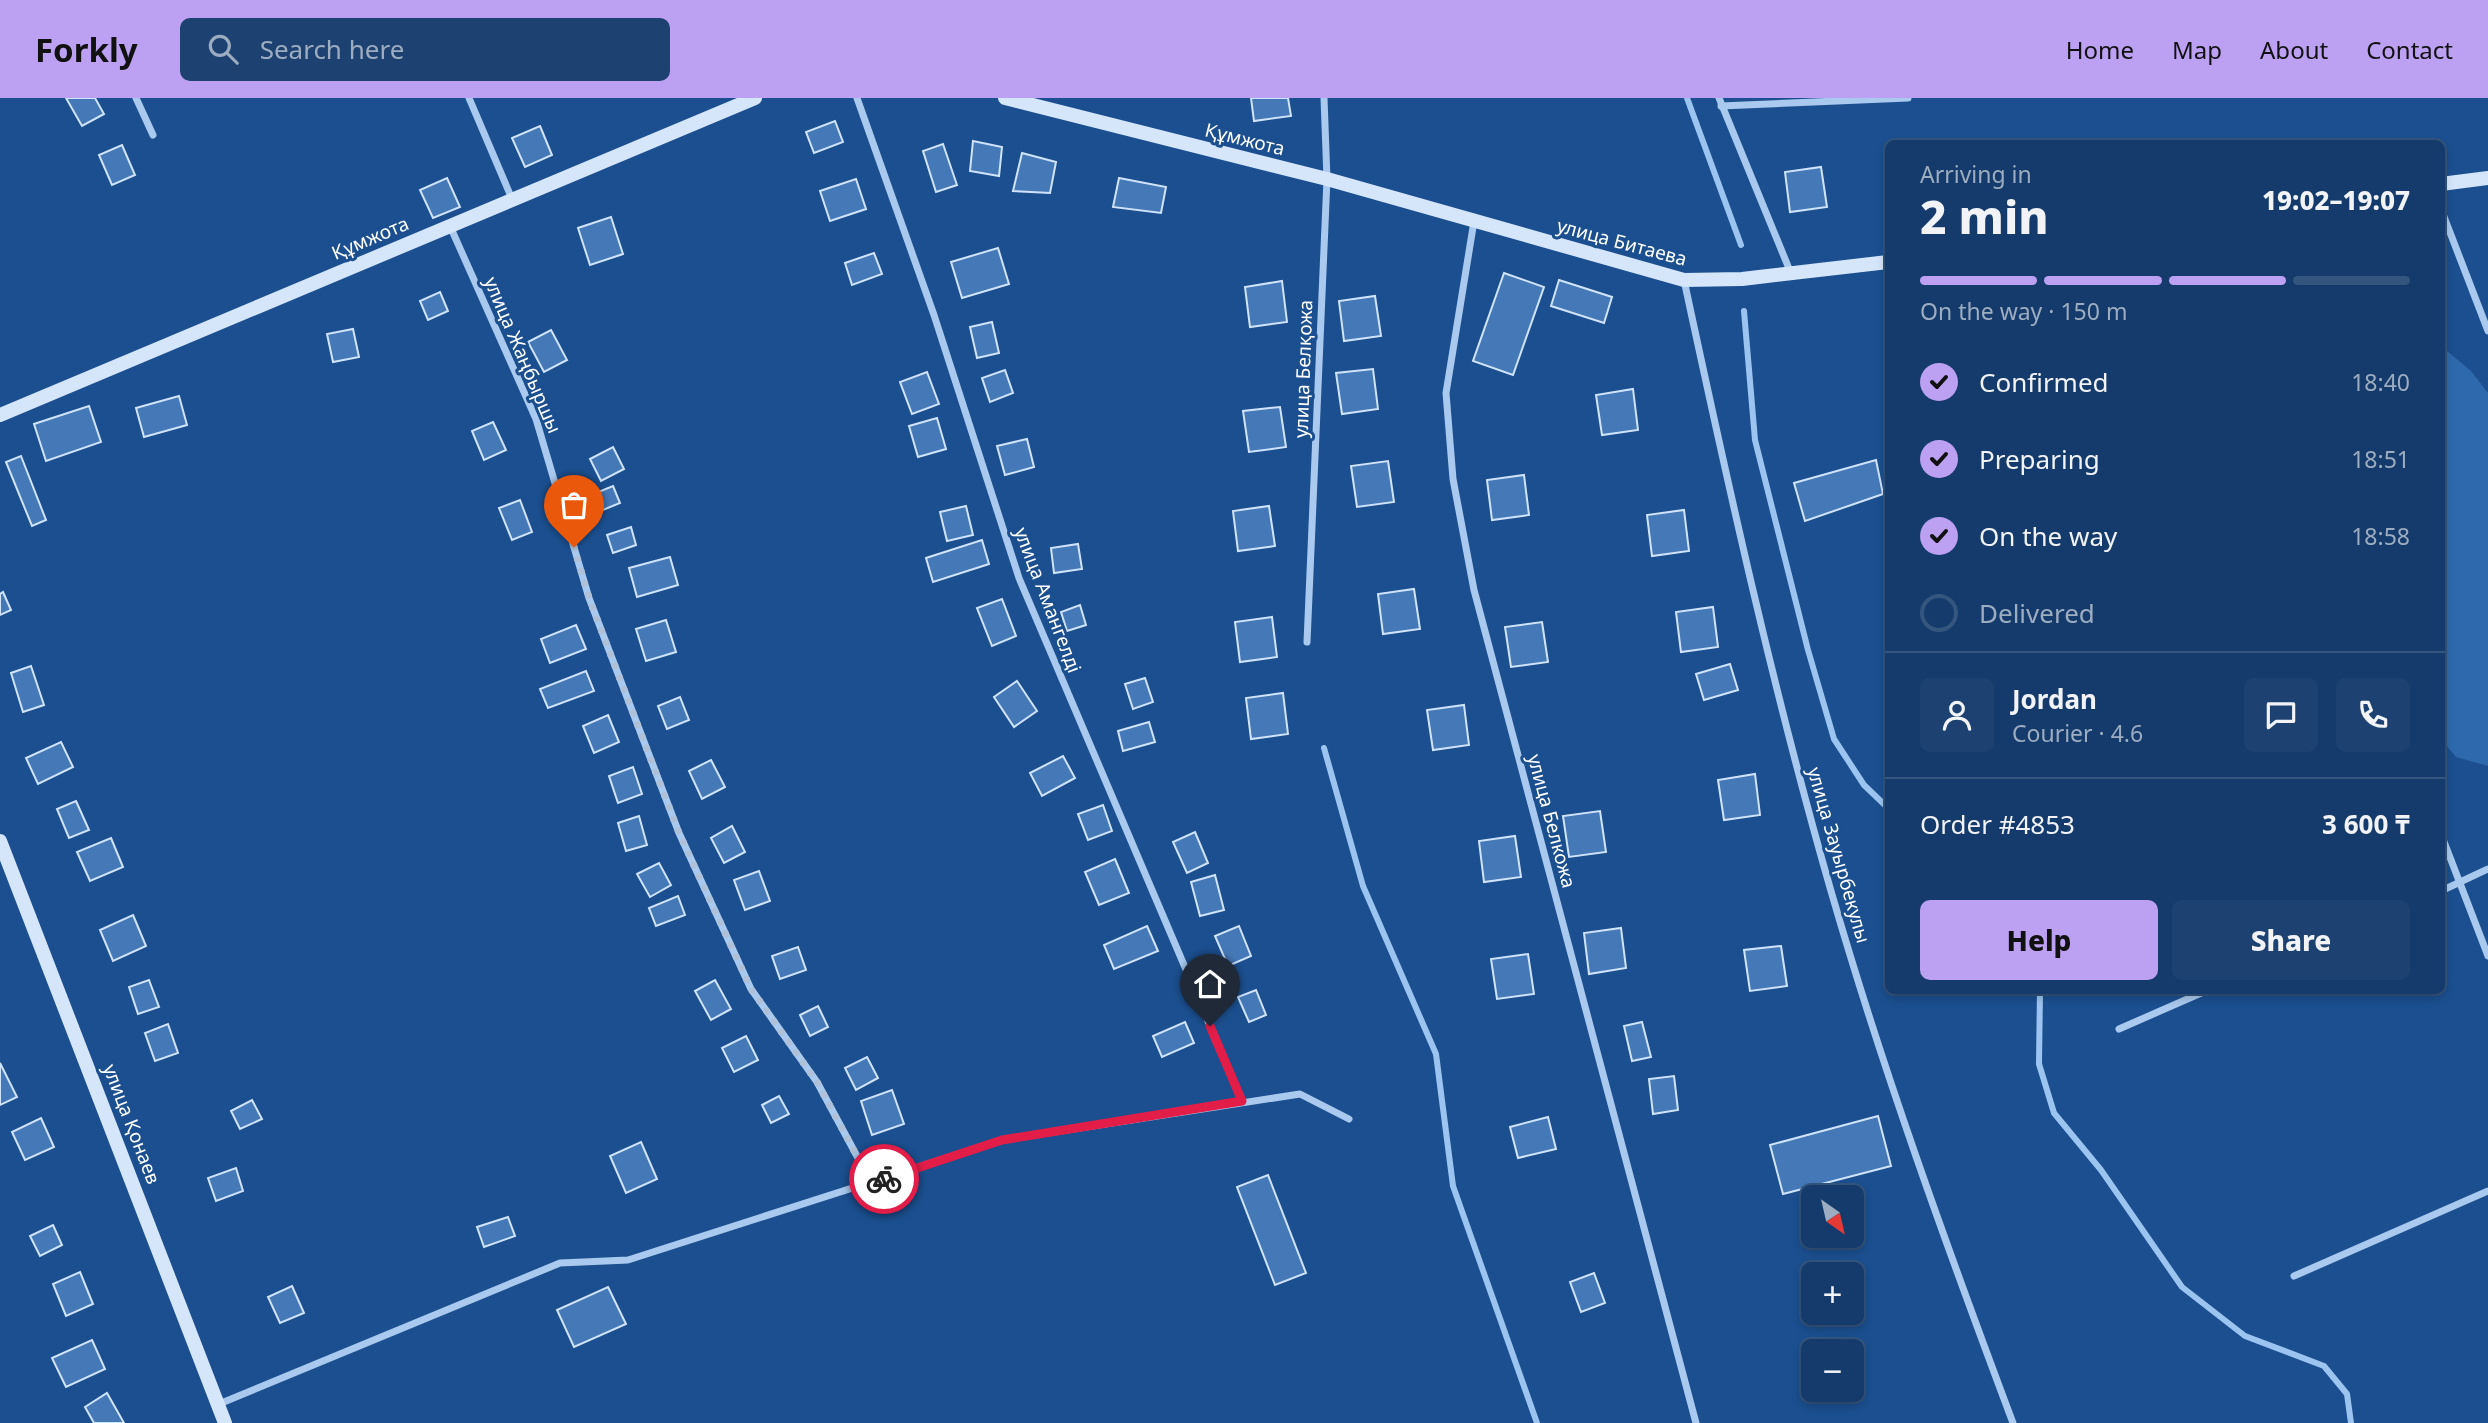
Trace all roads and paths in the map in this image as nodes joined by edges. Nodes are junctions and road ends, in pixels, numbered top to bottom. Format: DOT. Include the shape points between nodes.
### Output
graph roads {
  1 [pos="136,98"];
  2 [pos="469,98"];
  3 [pos="755,98"];
  4 [pos="857,98"];
  5 [pos="1005,98"];
  6 [pos="1324,98"];
  7 [pos="1908,98"];
  8 [pos="1720,102"];
  9 [pos="153,135"];
  10 [pos="2488,178"];
  11 [pos="1327,179"];
  12 [pos="2445,183"];
  13 [pos="512,199"];
  14 [pos="2445,219"];
  15 [pos="1474,220"];
  16 [pos="450,226"];
  17 [pos="1885,262"];
  18 [pos="1790,271"];
  19 [pos="1684,281"];
  20 [pos="2488,331"];
  21 [pos="0,415"];
  22 [pos="1307,642"];
  23 [pos="0,841"];
  24 [pos="2445,843"];
  25 [pos="2488,869"];
  26 [pos="2462,883"];
  27 [pos="2445,889"];
  28 [pos="2488,957"];
  29 [pos="2199,994"];
  30 [pos="2119,1029"];
  31 [pos="1242,1101"];
  32 [pos="1349,1119"];
  33 [pos="872,1184"];
  34 [pos="2488,1191"];
  35 [pos="2294,1276"];
  36 [pos="219,1405"];
  37 [pos="225,1423"];
  38 [pos="1696,1423"];
  39 [pos="2013,1423"];
  1 -- 9 [label="street"];
  2 -- 13 [label="street"];
  3 -- 13 [label="street, Құмжота"];
  4 -- 31 [label="street, улица Амангелді" via="934,315 1019,578"];
  5 -- 11 [label="street, Құмжота"];
  6 -- 11 [label="street, улица Белқожа"];
  7 -- 8 [label="street"];
  8 -- 18 [label="street"];
  10 -- 12 [label="street"];
  11 -- 15 [label="street, Құмжота"];
  11 -- 22 [label="street, улица Белқожа"];
  13 -- 16 [label="street, Құмжота"];
  14 -- 20 [label="street"];
  15 -- 19 [label="street, улица Битаева"];
  15 -- 38 [label="street, улица Белкожа" via="1446,393 1453,479 1474,590"];
  16 -- 21 [label="street, Құмжота"];
  16 -- 33 [label="street, улица Жаңбыршы" via="536,419 589,598 679,833 751,989 817,1082"];
  17 -- 18 [label="street, улица Битаева"];
  18 -- 19 [label="street, улица Битаева"];
  19 -- 39 [label="street, улица Зауырбекулы" via="1751,592 1831,892 1927,1192"];
  23 -- 36 [label="street, улица Қонаев"];
  24 -- 26 [label="street"];
  25 -- 26 [label="street"];
  26 -- 27 [label="street"];
  26 -- 28 [label="street"];
  29 -- 30 [label="street"];
  31 -- 32 [label="street" via="1300,1094"];
  31 -- 33 [label="street" via="1002,1140"];
  33 -- 36 [label="street" via="628,1260 560,1263"];
  34 -- 35 [label="street"];
  36 -- 37 [label="street, улица Қонаев"];
}
